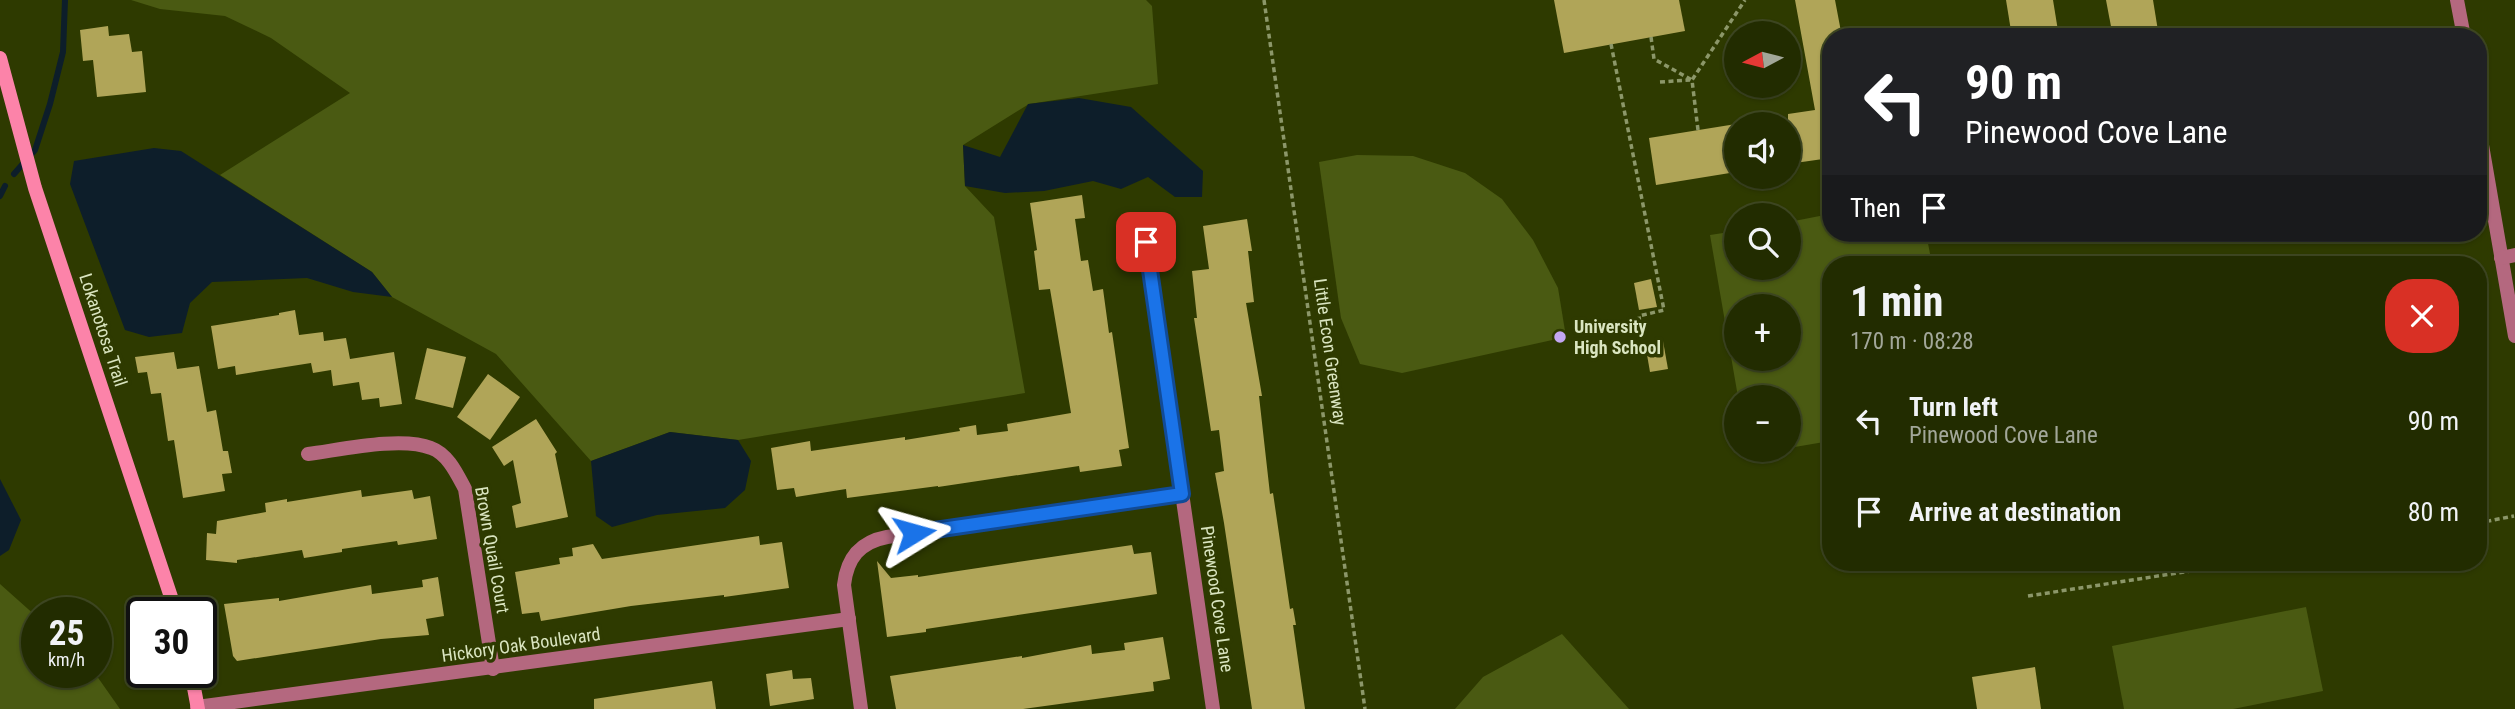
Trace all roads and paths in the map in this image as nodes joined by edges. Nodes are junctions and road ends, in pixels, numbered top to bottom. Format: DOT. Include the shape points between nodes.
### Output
graph roads {
  1 [pos="1264,0"];
  2 [pos="1745,0"];
  3 [pos="2457,0"];
  4 [pos="2462,28"];
  5 [pos="1651,37"];
  6 [pos="1611,44"];
  7 [pos="0,58"];
  8 [pos="1692,80"];
  9 [pos="1660,82"];
  10 [pos="1698,130"];
  11 [pos="2487,162"];
  12 [pos="1146,242"];
  13 [pos="2508,256"];
  14 [pos="2515,336"];
  15 [pos="1643,351"];
  16 [pos="307,454"];
  17 [pos="1182,494"];
  18 [pos="2514,516"];
  19 [pos="2487,521"];
  20 [pos="2190,571"];
  21 [pos="2028,596"];
  22 [pos="171,597"];
  23 [pos="849,619"];
  24 [pos="492,669"];
  25 [pos="194,688"];
  26 [pos="197,708"];
  27 [pos="861,709"];
  28 [pos="1213,709"];
  29 [pos="1365,709"];
  1 -- 29 [label="path, Little Econ Greenway"];
  2 -- 8 [label="path"];
  3 -- 4 [label="street"];
  5 -- 8 [label="path" via="1654,59"];
  6 -- 15 [label="path" via="1664,310 1639,316"];
  7 -- 22 [label="street, Lokanotosa Trail" via="36,188"];
  8 -- 9 [label="path"];
  8 -- 10 [label="path"];
  11 -- 13 [label="street"];
  12 -- 17 [label="street, Pinewood Cove Lane"];
  13 -- 14 [label="street"];
  16 -- 24 [label="street, Brown Quail Court" via="400,443 432,448 452,464 465,489"];
  17 -- 23 [label="street" via="877,538 852,556 846,570"];
  17 -- 28 [label="street, Pinewood Cove Lane"];
  18 -- 19 [label="path"];
  20 -- 21 [label="path"];
  23 -- 24 [label="street, Hickory Oak Boulevard"];
  23 -- 27 [label="street"];
  24 -- 26 [label="street, Hickory Oak Boulevard"];
  25 -- 26 [label="street"];
}
